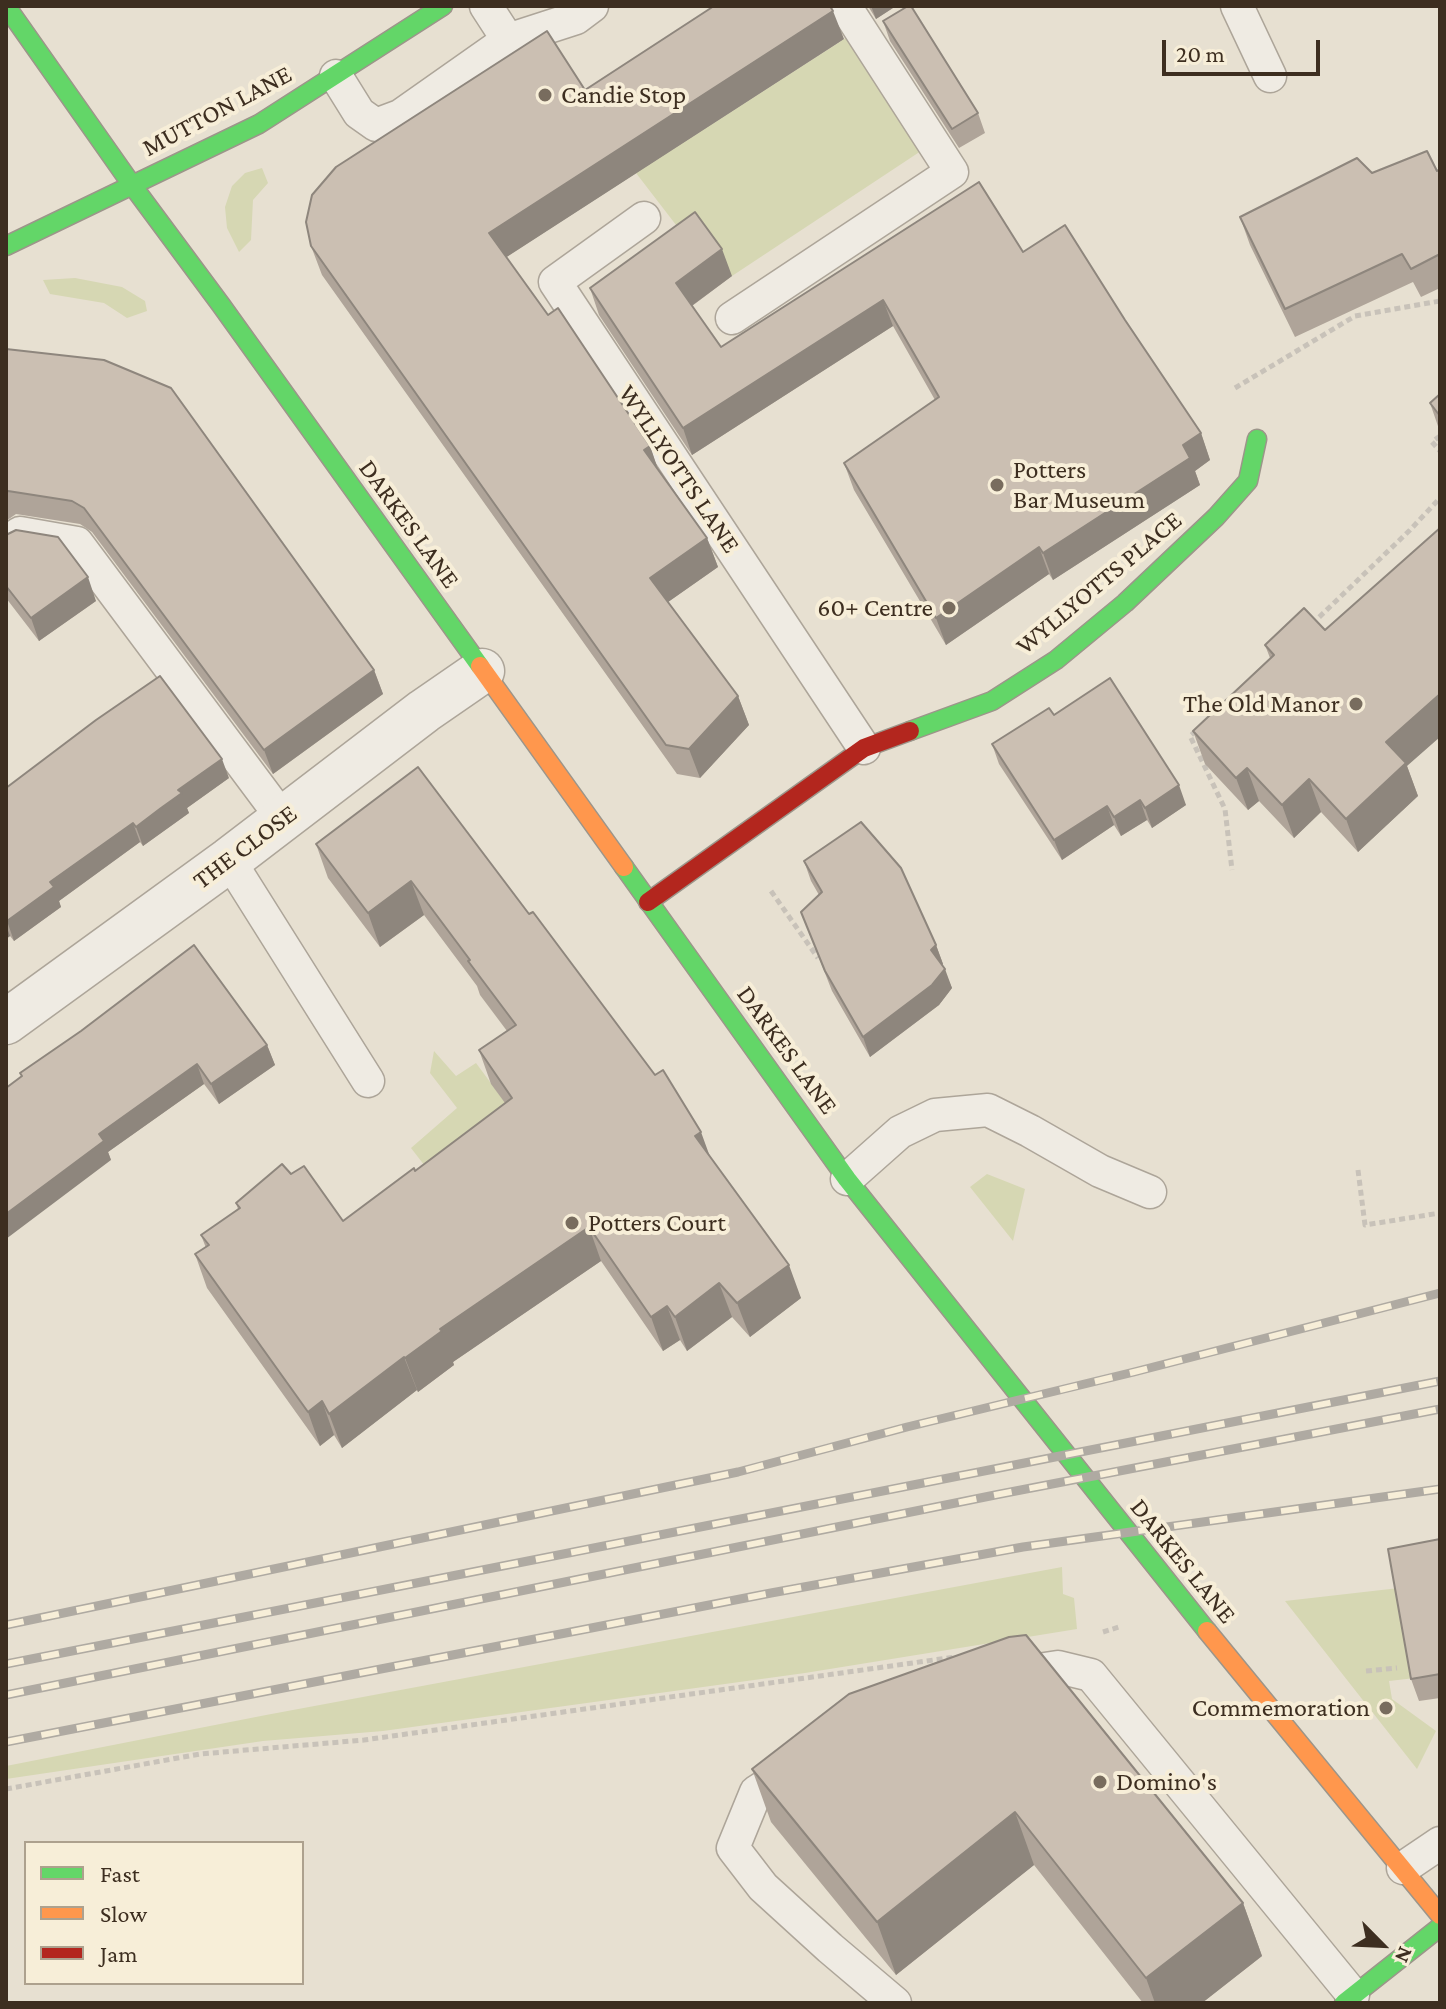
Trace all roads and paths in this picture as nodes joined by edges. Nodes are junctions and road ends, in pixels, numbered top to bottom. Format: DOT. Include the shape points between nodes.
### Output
graph roads {
  1 [pos="6,6"];
  2 [pos="443,6"];
  3 [pos="486,6"];
  4 [pos="592,6"];
  5 [pos="845,6"];
  6 [pos="1237,6"];
  7 [pos="508,40"];
  8 [pos="336,76"];
  9 [pos="1270,76"];
  10 [pos="132,185"];
  11 [pos="644,218"];
  12 [pos="6,246"];
  13 [pos="1440,301"];
  14 [pos="732,318"];
  15 [pos="1235,388"];
  16 [pos="1440,436"];
  17 [pos="1257,439"];
  18 [pos="1440,451"];
  19 [pos="1440,498"];
  20 [pos="6,543"];
  21 [pos="1304,632"];
  22 [pos="482,671"];
  23 [pos="1201,726"];
  24 [pos="864,748"];
  25 [pos="283,819"];
  26 [pos="229,860"];
  27 [pos="1232,870"];
  28 [pos="771,891"];
  29 [pos="648,902"];
  30 [pos="818,958"];
  31 [pos="6,1022"];
  32 [pos="368,1081"];
  33 [pos="1358,1170"];
  34 [pos="847,1179"];
  35 [pos="1150,1192"];
  36 [pos="1440,1213"];
  37 [pos="1119,1627"];
  38 [pos="1092,1636"];
  39 [pos="955,1657"];
  40 [pos="1397,1668"];
  41 [pos="1366,1671"];
  42 [pos="980,1679"];
  43 [pos="819,1751"];
  44 [pos="6,1789"];
  45 [pos="1440,1843"];
  46 [pos="1403,1868"];
  47 [pos="1440,1915"];
  48 [pos="1440,1927"];
  49 [pos="1348,1999"];
  50 [pos="895,2003"];
  1 -- 10 [label="street, DARKES LANE"];
  2 -- 8 [label="street, MUTTON LANE"];
  3 -- 7 [label="lane"];
  4 -- 7 [label="lane" via="576,18"];
  5 -- 14 [label="lane" via="952,172"];
  6 -- 9 [label="lane"];
  7 -- 8 [label="lane" via="400,116 376,125 359,113"];
  8 -- 10 [label="street, MUTTON LANE" via="259,124"];
  10 -- 12 [label="street, MUTTON LANE"];
  10 -- 22 [label="street, DARKES LANE"];
  11 -- 24 [label="lane, WYLLYOTTS LANE" via="555,282"];
  13 -- 15 [label="path" via="1355,316"];
  16 -- 18 [label="path" via="1432,442"];
  17 -- 24 [label="street, WYLLYOTTS PLACE" via="1248,481 1216,517 1056,660 992,701"];
  19 -- 21 [label="path"];
  20 -- 25 [label="lane" via="20,533 77,543"];
  22 -- 25 [label="street, THE CLOSE"];
  22 -- 29 [label="street, DARKES LANE"];
  23 -- 27 [label="path" via="1190,736 1225,809"];
  24 -- 29 [label="street, WYLLYOTTS PLACE"];
  25 -- 26 [label="street, THE CLOSE"];
  26 -- 31 [label="street, THE CLOSE"];
  26 -- 32 [label="lane"];
  28 -- 30 [label="path"];
  29 -- 34 [label="street, DARKES LANE"];
  33 -- 36 [label="path" via="1365,1225"];
  34 -- 35 [label="lane" via="900,1132 935,1115 988,1110"];
  34 -- 46 [label="street, DARKES LANE" via="1173,1590"];
  37 -- 38 [label="path"];
  39 -- 44 [label="path" via="364,1740 200,1754"];
  40 -- 41 [label="path"];
  42 -- 49 [label="lane" via="1058,1667 1091,1675"];
  43 -- 50 [label="lane" via="756,1792 733,1848 763,1887"];
  45 -- 46 [label="lane"];
  46 -- 47 [label="street, DARKES LANE"];
  48 -- 49 [label="street"];
}
